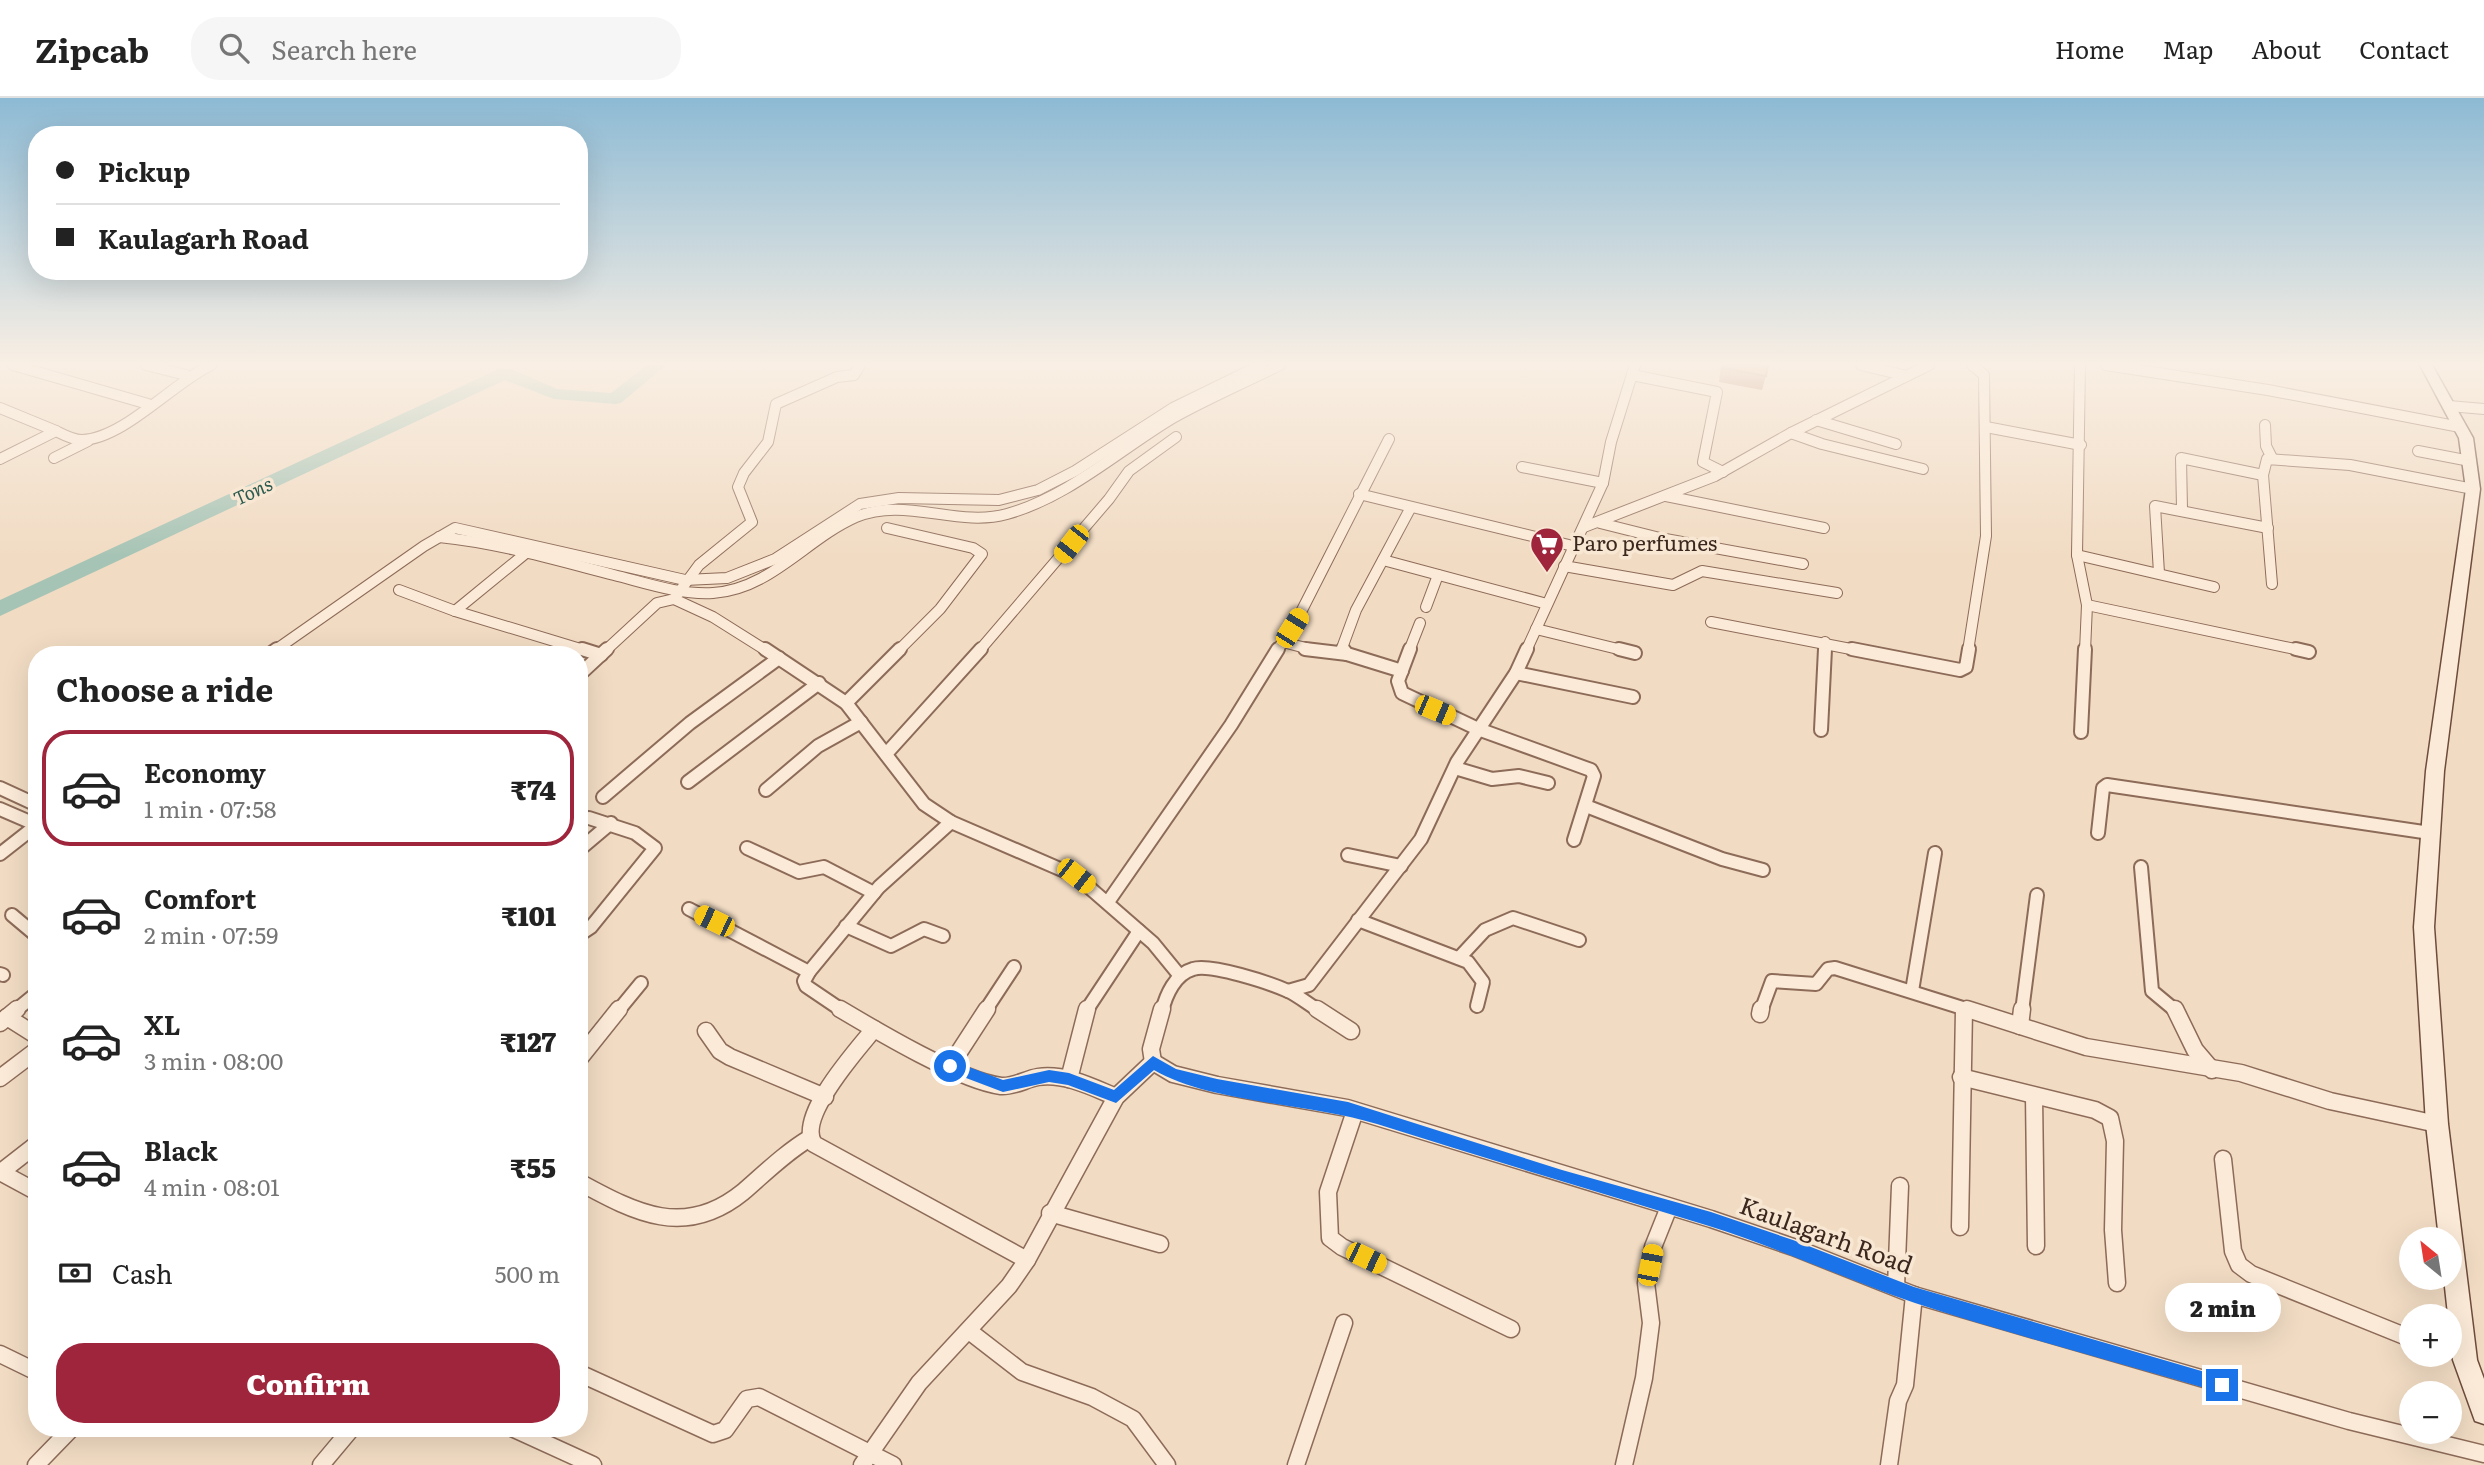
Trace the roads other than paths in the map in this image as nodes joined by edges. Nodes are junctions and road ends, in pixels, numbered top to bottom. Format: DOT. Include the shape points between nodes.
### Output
graph roads {
  1 [pos="51,429"];
  2 [pos="111,429"];
  3 [pos="771,429"];
  4 [pos="1156,429"];
  5 [pos="1615,429"];
  6 [pos="1710,429"];
  7 [pos="1800,429"];
  8 [pos="1843,429"];
  9 [pos="1986,429"];
  10 [pos="1996,429"];
  11 [pos="2081,429"];
  12 [pos="2265,429"];
  13 [pos="2461,429"];
  14 [pos="56,431"];
  15 [pos="1791,433"];
  16 [pos="94,437"];
  17 [pos="1176,437"];
  18 [pos="1389,439"];
  19 [pos="1896,444"];
  20 [pos="2081,444"];
  21 [pos="2418,452"];
  22 [pos="54,458"];
  23 [pos="2272,458"];
  24 [pos="0,459"];
  25 [pos="2470,461"];
  26 [pos="1522,467"];
  27 [pos="1923,469"];
  28 [pos="1723,471"];
  29 [pos="2263,475"];
  30 [pos="1603,483"];
  31 [pos="2473,489"];
  32 [pos="1359,495"];
  33 [pos="1665,496"];
  34 [pos="1410,509"];
  35 [pos="2182,509"];
  36 [pos="1600,523"];
  37 [pos="1584,527"];
  38 [pos="887,528"];
  39 [pos="1824,528"];
  40 [pos="2268,528"];
  41 [pos="439,537"];
  42 [pos="1573,546"];
  43 [pos="526,553"];
  44 [pos="2077,555"];
  45 [pos="1383,560"];
  46 [pos="1803,564"];
  47 [pos="1564,566"];
  48 [pos="2159,573"];
  49 [pos="1437,575"];
  50 [pos="2272,584"];
  51 [pos="2214,587"];
  52 [pos="399,590"];
  53 [pos="679,590"];
  54 [pos="1837,593"];
  55 [pos="1546,604"];
  56 [pos="2087,606"];
  57 [pos="1426,607"];
  58 [pos="455,611"];
  59 [pos="1711,622"];
  60 [pos="1420,623"];
  61 [pos="1536,629"];
  62 [pos="1283,642"];
  63 [pos="1825,642"];
  64 [pos="282,646"];
  65 [pos="571,646"];
  66 [pos="588,651"];
  67 [pos="2309,652"];
  68 [pos="1635,653"];
  69 [pos="1347,654"];
  70 [pos="601,655"];
  71 [pos="779,658"];
  72 [pos="588,667"];
  73 [pos="1402,671"];
  74 [pos="1516,673"];
  75 [pos="819,683"];
  76 [pos="1633,697"];
  77 [pos="846,703"];
  78 [pos="861,722"];
  79 [pos="1478,729"];
  80 [pos="1821,730"];
  81 [pos="2081,732"];
  82 [pos="886,754"];
  83 [pos="1455,768"];
  84 [pos="688,782"];
  85 [pos="1548,783"];
  86 [pos="0,788"];
  87 [pos="766,790"];
  88 [pos="603,797"];
  89 [pos="28,801"];
  90 [pos="1586,806"];
  91 [pos="0,809"];
  92 [pos="589,818"];
  93 [pos="28,821"];
  94 [pos="951,822"];
  95 [pos="611,823"];
  96 [pos="28,832"];
  97 [pos="2098,832"];
  98 [pos="2430,834"];
  99 [pos="1574,839"];
  100 [pos="588,842"];
  101 [pos="747,848"];
  102 [pos="1935,852"];
  103 [pos="0,854"];
  104 [pos="1348,855"];
  105 [pos="1401,866"];
  106 [pos="2141,867"];
  107 [pos="1763,870"];
  108 [pos="874,893"];
  109 [pos="2037,895"];
  110 [pos="1108,902"];
  111 [pos="689,909"];
  112 [pos="12,915"];
  113 [pos="1358,920"];
  114 [pos="846,926"];
  115 [pos="28,928"];
  116 [pos="588,929"];
  117 [pos="1139,930"];
  118 [pos="943,936"];
  119 [pos="1578,940"];
  120 [pos="1459,958"];
  121 [pos="1014,967"];
  122 [pos="808,972"];
  123 [pos="1180,976"];
  124 [pos="641,983"];
  125 [pos="1288,991"];
  126 [pos="1912,992"];
  127 [pos="28,1000"];
  128 [pos="1477,1006"];
  129 [pos="1964,1010"];
  130 [pos="1760,1014"];
  131 [pos="4,1020"];
  132 [pos="2020,1026"];
  133 [pos="874,1029"];
  134 [pos="706,1031"];
  135 [pos="1351,1031"];
  136 [pos="28,1032"];
  137 [pos="588,1048"];
  138 [pos="28,1057"];
  139 [pos="1153,1062"];
  140 [pos="950,1066"];
  141 [pos="2212,1070"];
  142 [pos="1961,1077"];
  143 [pos="0,1078"];
  144 [pos="1069,1079"];
  145 [pos="2034,1096"];
  146 [pos="825,1097"];
  147 [pos="1116,1097"];
  148 [pos="1355,1111"];
  149 [pos="2437,1124"];
  150 [pos="810,1139"];
  151 [pos="28,1151"];
  152 [pos="2223,1159"];
  153 [pos="0,1172"];
  154 [pos="588,1186"];
  155 [pos="1900,1186"];
  156 [pos="28,1187"];
  157 [pos="1668,1207"];
  158 [pos="1050,1213"];
  159 [pos="1960,1227"];
  160 [pos="1160,1244"];
  161 [pos="2036,1246"];
  162 [pos="1027,1260"];
  163 [pos="2116,1283"];
  164 [pos="1896,1287"];
  165 [pos="1914,1295"];
  166 [pos="2452,1304"];
  167 [pos="1345,1323"];
  168 [pos="1511,1329"];
  169 [pos="969,1331"];
  170 [pos="2399,1334"];
  171 [pos="0,1354"];
  172 [pos="2462,1367"];
  173 [pos="28,1368"];
  174 [pos="588,1377"];
  175 [pos="2484,1412"];
  176 [pos="63,1437"];
  177 [pos="344,1437"];
  178 [pos="532,1437"];
  179 [pos="2484,1454"];
  180 [pos="866,1458"];
  181 [pos="36,1465"];
  182 [pos="321,1465"];
  183 [pos="593,1465"];
  184 [pos="893,1465"];
  185 [pos="1167,1465"];
  186 [pos="1296,1465"];
  187 [pos="1624,1465"];
  188 [pos="1889,1465"];
  1 -- 14 [label="street"];
  2 -- 16 [label="street"];
  3 -- 53 [label="street" via="768,442 738,487 752,522 712,553"];
  4 -- 53 [label="street" via="1067,487 1018,510 983,518 880,509 856,517 769,575 743,586 715,593"];
  5 -- 30 [label="street"];
  6 -- 28 [label="street" via="1703,461"];
  7 -- 15 [label="street"];
  8 -- 19 [label="street"];
  9 -- 63 [label="street" via="1986,536 1966,667 1960,670"];
  10 -- 20 [label="street"];
  11 -- 20 [label="street"];
  12 -- 23 [label="street"];
  13 -- 25 [label="street"];
  14 -- 16 [label="street" via="70,438"];
  14 -- 24 [label="street"];
  15 -- 27 [label="street"];
  15 -- 28 [label="street"];
  16 -- 22 [label="street"];
  17 -- 82 [label="street" via="1114,486 1109,499 1043,578"];
  18 -- 32 [label="street"];
  20 -- 44 [label="street"];
  21 -- 25 [label="street"];
  23 -- 29 [label="street" via="2265,461"];
  23 -- 31 [label="street" via="2350,465"];
  25 -- 31 [label="street"];
  26 -- 30 [label="street"];
  28 -- 33 [label="street"];
  29 -- 35 [label="street" via="2181,458"];
  29 -- 40 [label="street"];
  30 -- 37 [label="street"];
  31 -- 98 [label="street"];
  32 -- 34 [label="street"];
  32 -- 62 [label="street"];
  33 -- 36 [label="street"];
  33 -- 39 [label="street"];
  34 -- 42 [label="street"];
  34 -- 45 [label="street"];
  35 -- 40 [label="street"];
  35 -- 48 [label="street" via="2153,508"];
  36 -- 37 [label="street"];
  36 -- 46 [label="street"];
  37 -- 42 [label="street"];
  38 -- 77 [label="street" via="973,548 982,558 940,609"];
  40 -- 50 [label="street"];
  41 -- 43 [label="street"];
  41 -- 53 [label="street" via="458,528"];
  41 -- 64 [label="street"];
  42 -- 47 [label="street"];
  43 -- 53 [label="street"];
  43 -- 58 [label="street"];
  44 -- 48 [label="street"];
  44 -- 56 [label="street"];
  45 -- 49 [label="street"];
  45 -- 69 [label="street" via="1347,630 1342,648"];
  47 -- 54 [label="street" via="1673,584 1689,581 1702,571"];
  47 -- 55 [label="street"];
  48 -- 51 [label="street"];
  49 -- 55 [label="street"];
  49 -- 57 [label="street"];
  52 -- 58 [label="street"];
  53 -- 70 [label="street" via="657,603"];
  53 -- 71 [label="street"];
  55 -- 61 [label="street"];
  56 -- 67 [label="street"];
  56 -- 81 [label="street"];
  58 -- 65 [label="street"];
  59 -- 63 [label="street"];
  60 -- 73 [label="street"];
  61 -- 68 [label="street"];
  61 -- 74 [label="street"];
  62 -- 69 [label="street"];
  62 -- 110 [label="street"];
  63 -- 80 [label="street"];
  66 -- 70 [label="street"];
  69 -- 73 [label="street"];
  70 -- 72 [label="street"];
  71 -- 75 [label="street"];
  71 -- 88 [label="street" via="690,723"];
  73 -- 79 [label="street" via="1398,687 1405,697"];
  74 -- 76 [label="street"];
  74 -- 79 [label="street"];
  75 -- 77 [label="street"];
  75 -- 84 [label="street"];
  77 -- 78 [label="street"];
  78 -- 82 [label="street"];
  78 -- 87 [label="street" via="818,747"];
  79 -- 83 [label="street"];
  79 -- 90 [label="street" via="1591,770 1594,776"];
  82 -- 94 [label="street" via="924,804"];
  83 -- 85 [label="street" via="1492,779 1519,776"];
  83 -- 105 [label="street" via="1426,828"];
  86 -- 89 [label="street"];
  90 -- 99 [label="street"];
  90 -- 107 [label="street"];
  91 -- 93 [label="street"];
  92 -- 95 [label="street"];
  94 -- 108 [label="street"];
  94 -- 110 [label="street" via="1060,867"];
  95 -- 100 [label="street"];
  95 -- 116 [label="street" via="650,841 655,848"];
  96 -- 103 [label="street"];
  97 -- 98 [label="street" via="2107,785"];
  98 -- 149 [label="street" via="2424,927"];
  101 -- 108 [label="street" via="799,872 824,867"];
  102 -- 126 [label="street"];
  104 -- 105 [label="street"];
  105 -- 113 [label="street"];
  106 -- 141 [label="street" via="2152,991 2174,1007 2195,1050"];
  108 -- 114 [label="street"];
  109 -- 132 [label="street"];
  110 -- 117 [label="street"];
  111 -- 122 [label="street"];
  112 -- 115 [label="street"];
  113 -- 120 [label="street"];
  113 -- 125 [label="street" via="1309,985"];
  114 -- 118 [label="street" via="891,946 923,929"];
  114 -- 122 [label="street"];
  117 -- 123 [label="street"];
  117 -- 144 [label="street" via="1088,1004"];
  119 -- 120 [label="street" via="1513,918 1485,930"];
  120 -- 128 [label="street" via="1481,976"];
  121 -- 140 [label="street"];
  122 -- 133 [label="street" via="804,981 810,990"];
  123 -- 125 [label="street" via="1194,968 1211,968"];
  123 -- 139 [label="street" via="1157,1027"];
  124 -- 137 [label="street"];
  125 -- 135 [label="street"];
  126 -- 129 [label="street"];
  126 -- 130 [label="street" via="1828,969 1816,984 1770,981"];
  127 -- 131 [label="street"];
  129 -- 132 [label="street"];
  129 -- 142 [label="street"];
  131 -- 136 [label="street"];
  132 -- 141 [label="street" via="2086,1047"];
  133 -- 140 [label="street"];
  133 -- 146 [label="street"];
  134 -- 146 [label="street" via="730,1057"];
  138 -- 143 [label="street"];
  139 -- 147 [label="street"];
  139 -- 148 [label="street, Kaulagarh Road" via="1173,1074 1217,1085"];
  140 -- 144 [label="street" via="1003,1086 1049,1076"];
  141 -- 149 [label="street" via="2241,1073 2330,1101"];
  142 -- 145 [label="street"];
  142 -- 159 [label="street"];
  144 -- 147 [label="street"];
  145 -- 161 [label="street"];
  145 -- 163 [label="street" via="2110,1118 2115,1141"];
  146 -- 150 [label="street" via="811,1121"];
  147 -- 158 [label="street"];
  148 -- 157 [label="street, Kaulagarh Road"];
  148 -- 168 [label="street" via="1328,1192 1331,1238"];
  149 -- 166 [label="street"];
  150 -- 154 [label="street" via="776,1160 723,1207 698,1216 679,1220 642,1213"];
  150 -- 162 [label="street"];
  151 -- 153 [label="street"];
  152 -- 170 [label="street" via="2233,1251 2239,1265 2251,1274"];
  153 -- 156 [label="street"];
  155 -- 164 [label="street"];
  157 -- 164 [label="street, Kaulagarh Road" via="1793,1247"];
  157 -- 187 [label="street" via="1653,1247 1647,1283 1651,1323 1644,1378"];
  158 -- 160 [label="street"];
  158 -- 162 [label="street"];
  162 -- 169 [label="street"];
  164 -- 165 [label="street, Kaulagarh Road"];
  165 -- 179 [label="street, Kaulagarh Road" via="2349,1422"];
  165 -- 188 [label="street" via="1905,1385 1898,1401"];
  167 -- 186 [label="street"];
  169 -- 180 [label="street" via="919,1383"];
  169 -- 185 [label="street" via="1022,1372 1093,1397 1133,1419"];
  171 -- 173 [label="street"];
  172 -- 175 [label="street"];
  174 -- 180 [label="street" via="713,1434 725,1430 752,1396"];
  176 -- 181 [label="street"];
  177 -- 182 [label="street"];
  178 -- 183 [label="street"];
  180 -- 184 [label="street"];
}
